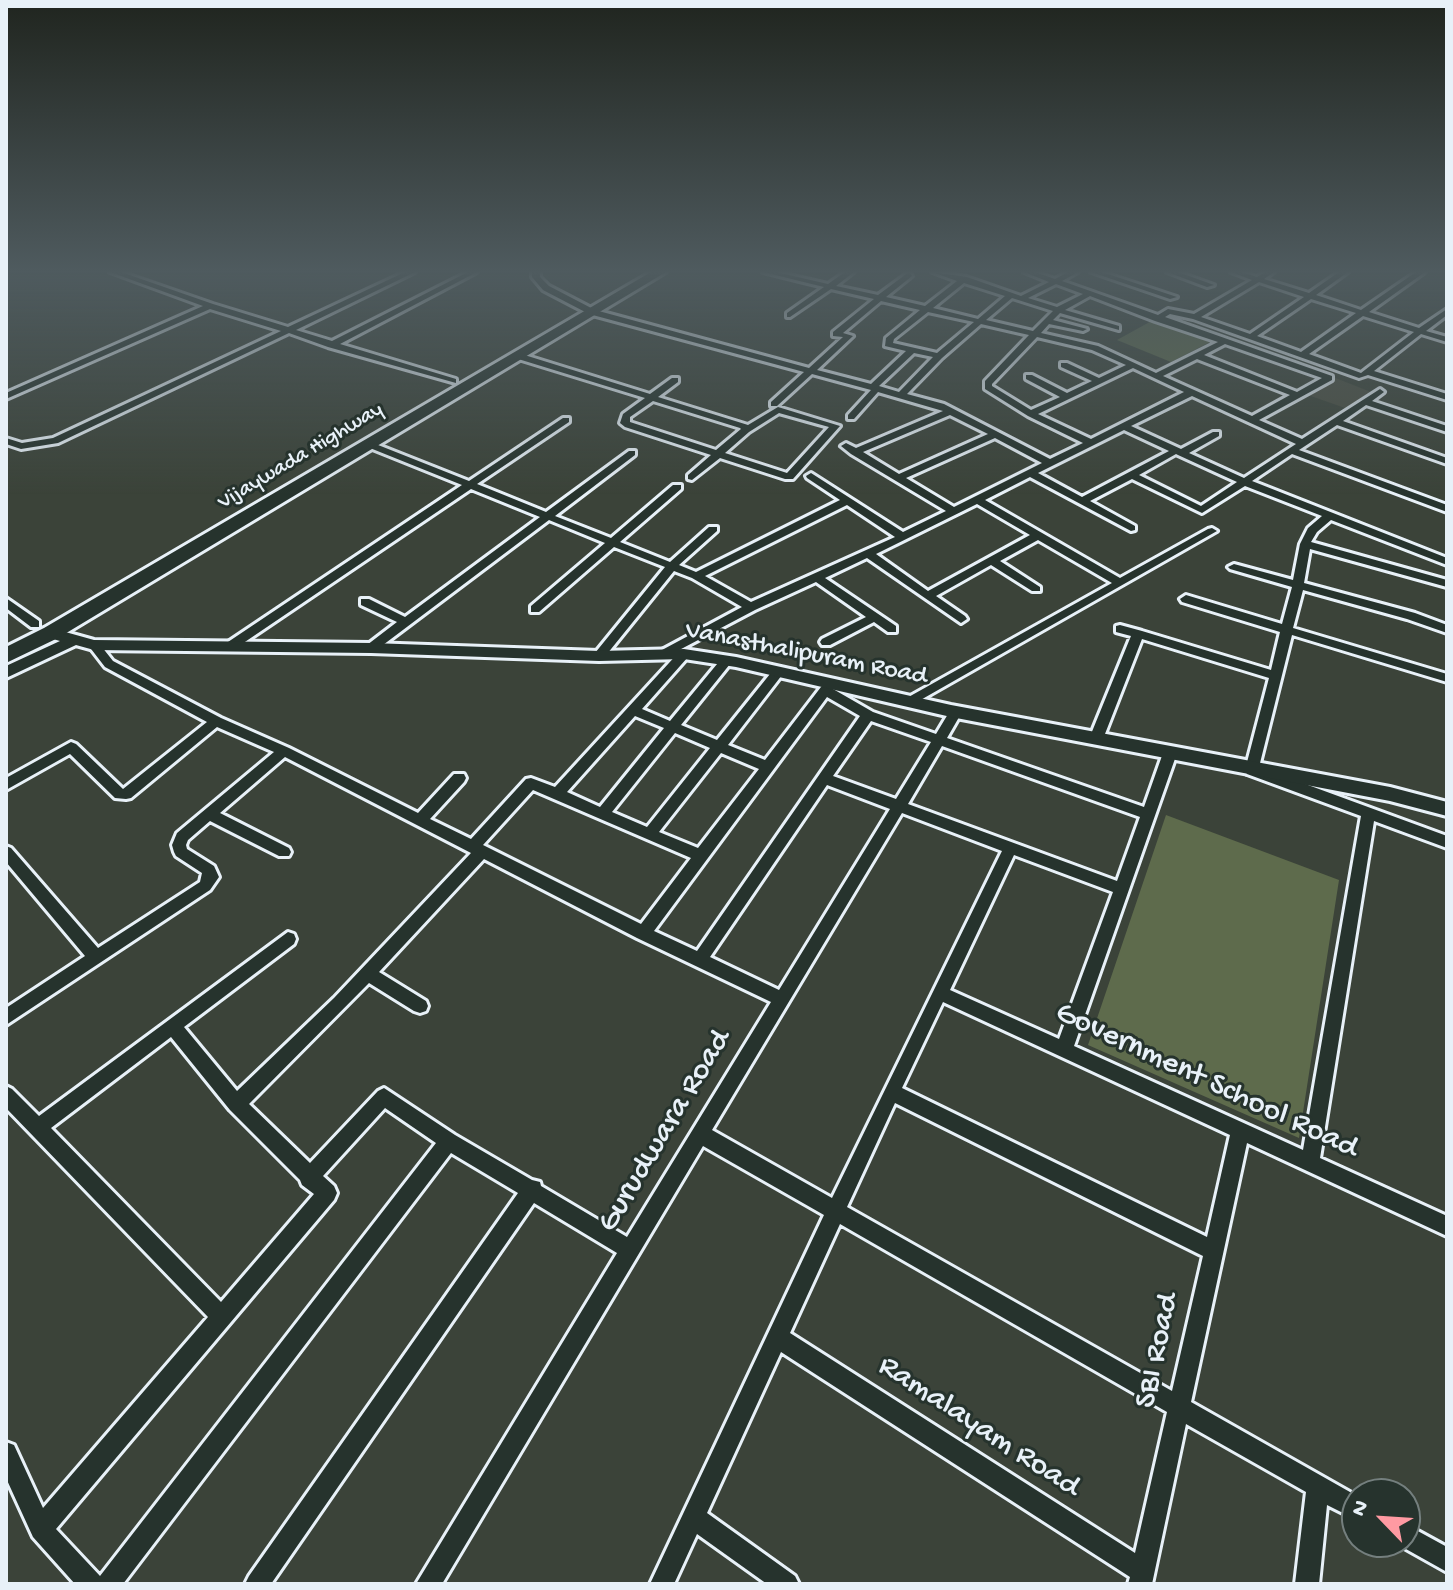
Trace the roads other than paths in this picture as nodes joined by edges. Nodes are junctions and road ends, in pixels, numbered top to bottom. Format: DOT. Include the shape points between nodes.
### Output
graph roads {
  1 [pos="119,346"];
  2 [pos="259,346"];
  3 [pos="335,346"];
  4 [pos="518,346"];
  5 [pos="532,346"];
  6 [pos="717,346"];
  7 [pos="838,346"];
  8 [pos="897,346"];
  9 [pos="950,346"];
  10 [pos="1025,346"];
  11 [pos="1088,346"];
  12 [pos="1214,346"];
  13 [pos="1236,346"];
  14 [pos="1315,346"];
  15 [pos="1402,346"];
  16 [pos="1280,347"];
  17 [pos="912,350"];
  18 [pos="1195,355"];
  19 [pos="1302,355"];
  20 [pos="518,356"];
  21 [pos="939,356"];
  22 [pos="1268,356"];
  23 [pos="1064,365"];
  24 [pos="1133,365"];
  25 [pos="811,372"];
  26 [pos="1367,372"];
  27 [pos="1157,376"];
  28 [pos="1029,377"];
  29 [pos="675,380"];
  30 [pos="1097,380"];
  31 [pos="453,381"];
  32 [pos="1447,386"];
  33 [pos="875,388"];
  34 [pos="1192,392"];
  35 [pos="1380,392"];
  36 [pos="901,395"];
  37 [pos="1297,395"];
  38 [pos="1442,395"];
  39 [pos="6,396"];
  40 [pos="1066,396"];
  41 [pos="652,398"];
  42 [pos="1366,402"];
  43 [pos="774,404"];
  44 [pos="951,411"];
  45 [pos="1031,414"];
  46 [pos="851,417"];
  47 [pos="566,420"];
  48 [pos="1252,420"];
  49 [pos="1337,422"];
  50 [pos="1123,426"];
  51 [pos="1447,429"];
  52 [pos="746,430"];
  53 [pos="1216,434"];
  54 [pos="994,435"];
  55 [pos="6,441"];
  56 [pos="1090,442"];
  57 [pos="368,444"];
  58 [pos="1304,444"];
  59 [pos="1292,451"];
  60 [pos="1178,452"];
  61 [pos="632,453"];
  62 [pos="718,454"];
  63 [pos="1447,461"];
  64 [pos="1051,464"];
  65 [pos="1031,473"];
  66 [pos="1130,474"];
  67 [pos="811,476"];
  68 [pos="692,477"];
  69 [pos="898,478"];
  70 [pos="1245,482"];
  71 [pos="471,484"];
  72 [pos="677,487"];
  73 [pos="976,499"];
  74 [pos="848,500"];
  75 [pos="1083,501"];
  76 [pos="1447,509"];
  77 [pos="952,510"];
  78 [pos="551,516"];
  79 [pos="1329,516"];
  80 [pos="1131,528"];
  81 [pos="713,529"];
  82 [pos="1212,531"];
  83 [pos="1039,535"];
  84 [pos="901,536"];
  85 [pos="612,541"];
  86 [pos="1305,544"];
  87 [pos="868,554"];
  88 [pos="992,561"];
  89 [pos="1447,562"];
  90 [pos="672,566"];
  91 [pos="1234,567"];
  92 [pos="696,576"];
  93 [pos="817,577"];
  94 [pos="1120,583"];
  95 [pos="1447,584"];
  96 [pos="1298,585"];
  97 [pos="1036,589"];
  98 [pos="929,595"];
  99 [pos="1186,599"];
  100 [pos="6,602"];
  101 [pos="365,602"];
  102 [pos="751,607"];
  103 [pos="535,609"];
  104 [pos="875,617"];
  105 [pos="961,619"];
  106 [pos="406,622"];
  107 [pos="43,628"];
  108 [pos="892,629"];
  109 [pos="1120,629"];
  110 [pos="1447,629"];
  111 [pos="1287,631"];
  112 [pos="1138,634"];
  113 [pos="74,640"];
  114 [pos="6,641"];
  115 [pos="826,642"];
  116 [pos="94,645"];
  117 [pos="229,647"];
  118 [pos="371,648"];
  119 [pos="675,654"];
  120 [pos="6,656"];
  121 [pos="599,656"];
  122 [pos="726,661"];
  123 [pos="778,672"];
  124 [pos="6,673"];
  125 [pos="1274,675"];
  126 [pos="1447,678"];
  127 [pos="827,687"];
  128 [pos="910,702"];
  129 [pos="633,710"];
  130 [pos="956,712"];
  131 [pos="868,715"];
  132 [pos="216,721"];
  133 [pos="674,727"];
  134 [pos="1096,739"];
  135 [pos="938,741"];
  136 [pos="718,746"];
  137 [pos="284,751"];
  138 [pos="1170,753"];
  139 [pos="768,767"];
  140 [pos="1252,770"];
  141 [pos="459,778"];
  142 [pos="826,779"];
  143 [pos="6,785"];
  144 [pos="557,794"];
  145 [pos="899,806"];
  146 [pos="1447,809"];
  147 [pos="603,813"];
  148 [pos="1147,814"];
  149 [pos="210,815"];
  150 [pos="1368,816"];
  151 [pos="420,820"];
  152 [pos="650,833"];
  153 [pos="1447,842"];
  154 [pos="478,849"];
  155 [pos="1010,849"];
  156 [pos="6,852"];
  157 [pos="284,852"];
  158 [pos="701,856"];
  159 [pos="1121,889"];
  160 [pos="643,933"];
  161 [pos="288,939"];
  162 [pos="96,957"];
  163 [pos="700,959"];
  164 [pos="366,973"];
  165 [pos="940,993"];
  166 [pos="782,999"];
  167 [pos="420,1006"];
  168 [pos="6,1017"];
  169 [pos="172,1026"];
  170 [pos="1064,1050"];
  171 [pos="891,1092"];
  172 [pos="6,1095"];
  173 [pos="236,1104"];
  174 [pos="37,1128"];
  175 [pos="1240,1131"];
  176 [pos="701,1134"];
  177 [pos="449,1141"];
  178 [pos="1310,1164"];
  179 [pos="309,1178"];
  180 [pos="533,1189"];
  181 [pos="838,1212"];
  182 [pos="1447,1226"];
  183 [pos="630,1250"];
  184 [pos="1214,1251"];
  185 [pos="222,1317"];
  186 [pos="777,1337"];
  187 [pos="1179,1407"];
  188 [pos="6,1453"];
  189 [pos="1318,1486"];
  190 [pos="1341,1500"];
  191 [pos="695,1519"];
  192 [pos="41,1529"];
  193 [pos="1421,1545"];
  194 [pos="1447,1560"];
  195 [pos="1142,1578"];
  196 [pos="91,1584"];
  197 [pos="108,1584"];
  198 [pos="257,1584"];
  199 [pos="428,1584"];
  200 [pos="662,1584"];
  201 [pos="787,1584"];
  202 [pos="1307,1584"];
  1 -- 39 [label="street"];
  2 -- 55 [label="street" via="55,441 21,446"];
  3 -- 31 [label="street"];
  4 -- 31 [label="highway, Vijaywada Highway"];
  5 -- 20 [label="highway, Vijaywada Highway"];
  6 -- 25 [label="street"];
  7 -- 25 [label="street"];
  8 -- 17 [label="street"];
  9 -- 21 [label="street"];
  10 -- 45 [label="street" via="988,383 993,392"];
  11 -- 24 [label="street"];
  12 -- 18 [label="street"];
  13 -- 22 [label="street"];
  14 -- 19 [label="street"];
  15 -- 26 [label="street"];
  16 -- 19 [label="street"];
  16 -- 22 [label="street"];
  17 -- 21 [label="street"];
  17 -- 33 [label="street"];
  18 -- 27 [label="street"];
  18 -- 37 [label="street"];
  19 -- 26 [label="street" via="1362,376"];
  20 -- 41 [label="street"];
  20 -- 57 [label="highway, Vijaywada Highway"];
  21 -- 36 [label="street"];
  22 -- 37 [label="street" via="1329,378"];
  23 -- 30 [label="street"];
  24 -- 27 [label="street"];
  24 -- 30 [label="street"];
  25 -- 33 [label="street"];
  25 -- 43 [label="street"];
  26 -- 38 [label="street"];
  27 -- 34 [label="street"];
  28 -- 40 [label="street"];
  29 -- 41 [label="street"];
  30 -- 40 [label="street"];
  31 -- 107 [label="highway, Vijaywada Highway"];
  32 -- 38 [label="street"];
  33 -- 36 [label="street"];
  33 -- 46 [label="street"];
  34 -- 48 [label="street"];
  34 -- 50 [label="street"];
  35 -- 42 [label="street"];
  36 -- 44 [label="street"];
  37 -- 48 [label="street"];
  40 -- 45 [label="street"];
  41 -- 52 [label="street"];
  41 -- 62 [label="street" via="626,416 625,423"];
  42 -- 49 [label="street"];
  42 -- 51 [label="street"];
  44 -- 54 [label="street"];
  44 -- 69 [label="street" via="850,449"];
  45 -- 56 [label="street"];
  47 -- 71 [label="street"];
  48 -- 58 [label="street"];
  49 -- 58 [label="street"];
  49 -- 63 [label="street"];
  50 -- 56 [label="street"];
  50 -- 60 [label="street"];
  52 -- 62 [label="street"];
  52 -- 62 [label="street" via="778,410 835,426 789,477"];
  53 -- 60 [label="street"];
  54 -- 64 [label="street"];
  54 -- 69 [label="street"];
  56 -- 64 [label="street"];
  57 -- 71 [label="street"];
  57 -- 107 [label="highway, Vijaywada Highway"];
  58 -- 59 [label="street"];
  59 -- 70 [label="street"];
  59 -- 76 [label="street"];
  60 -- 66 [label="street"];
  60 -- 70 [label="street"];
  61 -- 78 [label="street"];
  62 -- 68 [label="street"];
  64 -- 65 [label="street"];
  65 -- 73 [label="street"];
  65 -- 75 [label="street"];
  66 -- 70 [label="street" via="1202,510"];
  66 -- 75 [label="street"];
  67 -- 74 [label="street"];
  69 -- 77 [label="street"];
  70 -- 79 [label="street"];
  71 -- 78 [label="street"];
  71 -- 117 [label="street"];
  72 -- 85 [label="street"];
  73 -- 77 [label="street"];
  73 -- 83 [label="street"];
  74 -- 84 [label="street"];
  74 -- 92 [label="street"];
  75 -- 80 [label="street"];
  77 -- 84 [label="street"];
  78 -- 85 [label="street"];
  78 -- 106 [label="street"];
  79 -- 86 [label="street"];
  79 -- 89 [label="street"];
  81 -- 90 [label="street"];
  82 -- 94 [label="street"];
  83 -- 88 [label="street"];
  83 -- 94 [label="street"];
  84 -- 87 [label="street"];
  85 -- 90 [label="street"];
  85 -- 103 [label="street"];
  86 -- 95 [label="street"];
  86 -- 96 [label="street"];
  87 -- 93 [label="street"];
  87 -- 98 [label="street"];
  88 -- 97 [label="street"];
  88 -- 98 [label="street"];
  90 -- 92 [label="street"];
  90 -- 121 [label="street"];
  91 -- 96 [label="street"];
  92 -- 102 [label="street"];
  93 -- 102 [label="street"];
  93 -- 104 [label="street"];
  94 -- 128 [label="street"];
  96 -- 110 [label="street"];
  96 -- 111 [label="street"];
  98 -- 105 [label="street"];
  99 -- 111 [label="street"];
  100 -- 107 [label="street"];
  101 -- 106 [label="street"];
  102 -- 119 [label="street"];
  104 -- 108 [label="street"];
  104 -- 115 [label="street"];
  106 -- 118 [label="street"];
  107 -- 113 [label="street, Vanasthalipuram Road"];
  107 -- 114 [label="highway, Vijaywada Highway"];
  107 -- 120 [label="highway, Vijaywada Highway"];
  109 -- 112 [label="street"];
  111 -- 125 [label="street"];
  111 -- 126 [label="street"];
  112 -- 125 [label="street"];
  112 -- 134 [label="street"];
  113 -- 116 [label="street, Vanasthalipuram Road"];
  113 -- 124 [label="street"];
  116 -- 117 [label="street, Vanasthalipuram Road"];
  116 -- 132 [label="street" via="109,664"];
  117 -- 118 [label="street, Vanasthalipuram Road"];
  118 -- 121 [label="street, Vanasthalipuram Road"];
  119 -- 121 [label="street, Vanasthalipuram Road"];
  119 -- 122 [label="street, Vanasthalipuram Road"];
  119 -- 129 [label="street"];
  122 -- 123 [label="street, Vanasthalipuram Road"];
  122 -- 133 [label="street"];
  123 -- 127 [label="street, Vanasthalipuram Road"];
  123 -- 136 [label="street"];
  125 -- 140 [label="street"];
  127 -- 128 [label="street, Vanasthalipuram Road"];
  127 -- 131 [label="street"];
  127 -- 139 [label="street"];
  128 -- 130 [label="street, Vanasthalipuram Road"];
  129 -- 133 [label="street"];
  129 -- 144 [label="street"];
  130 -- 134 [label="street, Vanasthalipuram Road"];
  130 -- 135 [label="street, Gurudwara Road"];
  131 -- 135 [label="street"];
  131 -- 142 [label="street"];
  132 -- 137 [label="street"];
  132 -- 143 [label="street" via="126,794 71,747"];
  133 -- 136 [label="street"];
  133 -- 147 [label="street"];
  134 -- 138 [label="street, Vanasthalipuram Road"];
  135 -- 145 [label="street, Gurudwara Road"];
  135 -- 148 [label="street"];
  136 -- 139 [label="street"];
  136 -- 152 [label="street"];
  137 -- 149 [label="street"];
  137 -- 151 [label="street"];
  138 -- 140 [label="street, Vanasthalipuram Road"];
  138 -- 148 [label="street"];
  139 -- 158 [label="street"];
  140 -- 146 [label="street, Vanasthalipuram Road"];
  140 -- 150 [label="street"];
  141 -- 151 [label="street"];
  142 -- 145 [label="street"];
  142 -- 163 [label="street"];
  144 -- 147 [label="street"];
  144 -- 154 [label="street" via="531,783"];
  145 -- 155 [label="street"];
  145 -- 166 [label="street, Gurudwara Road"];
  147 -- 152 [label="street"];
  148 -- 159 [label="street"];
  149 -- 157 [label="street"];
  149 -- 162 [label="street" via="179,845 181,852 209,870 205,886"];
  150 -- 153 [label="street"];
  150 -- 178 [label="street"];
  151 -- 154 [label="street"];
  152 -- 158 [label="street"];
  154 -- 160 [label="street"];
  154 -- 164 [label="street"];
  155 -- 159 [label="street"];
  155 -- 165 [label="street"];
  156 -- 162 [label="street"];
  158 -- 160 [label="street"];
  159 -- 170 [label="street"];
  160 -- 163 [label="street"];
  161 -- 169 [label="street"];
  162 -- 168 [label="street"];
  163 -- 166 [label="street"];
  164 -- 167 [label="street"];
  164 -- 173 [label="street"];
  165 -- 170 [label="street, Government School Road"];
  165 -- 171 [label="street"];
  166 -- 176 [label="street, Gurudwara Road"];
  169 -- 173 [label="street"];
  169 -- 174 [label="street"];
  170 -- 175 [label="street, Government School Road"];
  171 -- 181 [label="street"];
  171 -- 184 [label="street"];
  172 -- 174 [label="street"];
  173 -- 179 [label="street"];
  174 -- 185 [label="street"];
  175 -- 178 [label="street, Government School Road"];
  175 -- 184 [label="street, SBI Road"];
  176 -- 181 [label="street"];
  176 -- 183 [label="street, Gurudwara Road"];
  177 -- 179 [label="street" via="384,1097"];
  177 -- 180 [label="street"];
  177 -- 197 [label="street"];
  178 -- 182 [label="street, Government School Road"];
  179 -- 185 [label="street" via="327,1193"];
  180 -- 183 [label="street"];
  180 -- 198 [label="street"];
  181 -- 186 [label="street"];
  181 -- 187 [label="street"];
  183 -- 199 [label="street, Gurudwara Road"];
  184 -- 187 [label="street, SBI Road"];
  185 -- 192 [label="street"];
  186 -- 191 [label="street"];
  186 -- 195 [label="street, Ramalayam Road"];
  187 -- 189 [label="street"];
  187 -- 195 [label="street, SBI Road"];
  188 -- 192 [label="street"];
  189 -- 190 [label="street"];
  189 -- 202 [label="street"];
  191 -- 200 [label="street"];
  191 -- 201 [label="street"];
  192 -- 196 [label="street"];
  193 -- 194 [label="street"];
}
